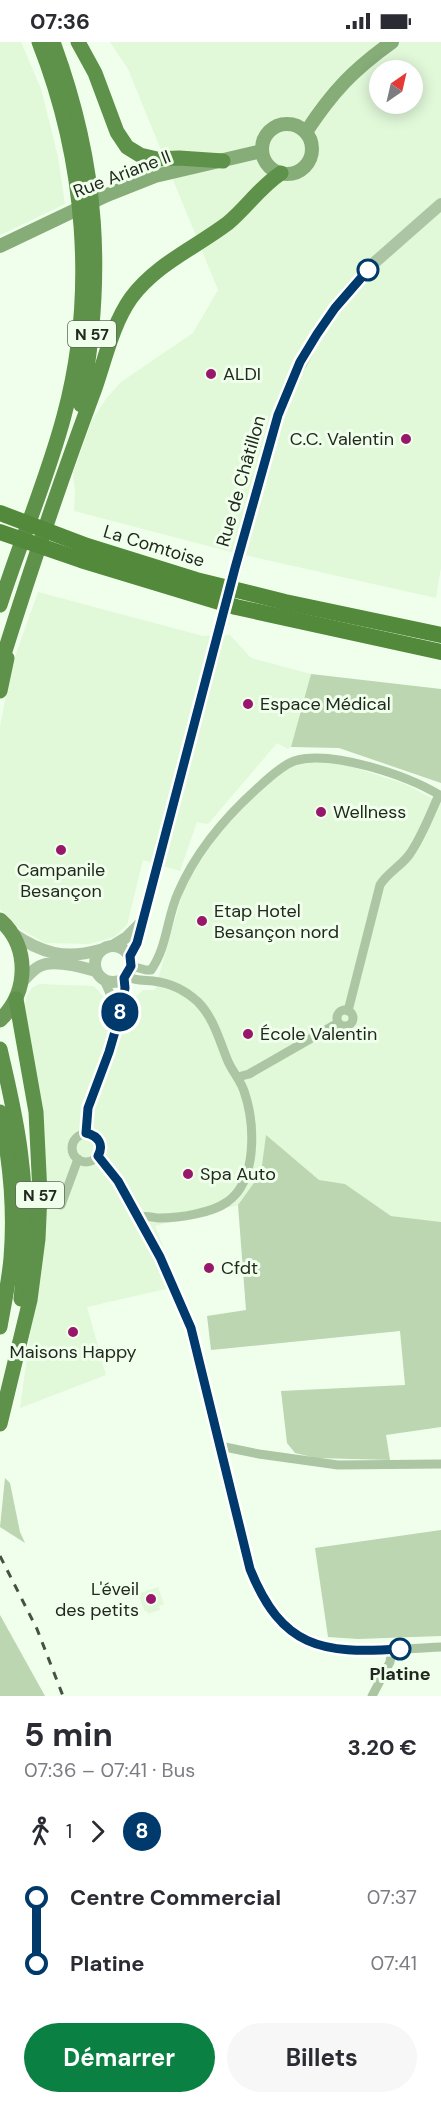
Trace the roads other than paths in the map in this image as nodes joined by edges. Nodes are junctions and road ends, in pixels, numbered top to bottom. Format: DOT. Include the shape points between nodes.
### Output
graph roads {
  1 [pos="39,42"];
  2 [pos="53,42"];
  3 [pos="78,42"];
  4 [pos="392,42"];
  5 [pos="306,132"];
  6 [pos="262,151"];
  7 [pos="223,161"];
  8 [pos="281,173"];
  9 [pos="85,195"];
  10 [pos="441,204"];
  11 [pos="87,222"];
  12 [pos="0,246"];
  13 [pos="73,447"];
  14 [pos="0,513"];
  15 [pos="0,532"];
  16 [pos="19,602"];
  17 [pos="0,605"];
  18 [pos="441,635"];
  19 [pos="441,652"];
  20 [pos="0,667"];
  21 [pos="0,691"];
  22 [pos="440,796"];
  23 [pos="0,920"];
  24 [pos="142,922"];
  25 [pos="12,933"];
  26 [pos="114,945"];
  27 [pos="100,950"];
  28 [pos="128,969"];
  29 [pos="100,975"];
  30 [pos="22,982"];
  31 [pos="16,999"];
  32 [pos="2,1018"];
  33 [pos="115,1028"];
  34 [pos="0,1049"];
  35 [pos="238,1077"];
  36 [pos="0,1112"];
  37 [pos="86,1133"];
  38 [pos="98,1156"];
  39 [pos="78,1160"];
  40 [pos="61,1205"];
  41 [pos="138,1218"];
  42 [pos="0,1264"];
  43 [pos="0,1270"];
  44 [pos="0,1327"];
  45 [pos="0,1424"];
  46 [pos="220,1446"];
  47 [pos="441,1464"];
  48 [pos="441,1647"];
  49 [pos="392,1649"];
  50 [pos="372,1696"];
  1 -- 9 [label="highway, N 57"];
  2 -- 9 [label="highway, N 57" via="75,109"];
  3 -- 7 [label="highway" via="127,147 157,159"];
  4 -- 5 [label="main road" via="347,78"];
  5 -- 6 [label="main road" via="294,124 274,127 266,135"];
  5 -- 8 [label="main road" via="312,151 308,163 297,172"];
  6 -- 7 [label="main road, Rue Ariane II"];
  6 -- 8 [label="main road" via="266,163"];
  7 -- 12 [label="main road, Rue Ariane II" via="155,176"];
  8 -- 13 [label="highway" via="228,222 175,257 136,291 114,330"];
  9 -- 11 [label="highway, N 57"];
  10 -- 24 [label="street, Rue de Châtillon" via="358,280 300,362 278,415"];
  11 -- 13 [label="highway, N 57" via="96,248 94,315"];
  11 -- 17 [label="highway, N 57" via="75,359 65,414"];
  13 -- 16 [label="highway, N 57"];
  14 -- 18 [label="highway, La Comtoise" via="87,546 196,580"];
  15 -- 19 [label="highway, La Comtoise" via="236,607"];
  16 -- 20 [label="highway, N 57"];
  16 -- 21 [label="highway, N 57"];
  22 -- 28 [label="street" via="414,781 342,760 308,758 291,762 247,798 200,852 177,895 151,970"];
  22 -- 35 [label="street" via="412,850 380,885 348,1011 353,1017 351,1024 338,1023"];
  23 -- 25 [label="main road, N 57"];
  24 -- 26 [label="street"];
  24 -- 28 [label="street, Rue de Châtillon"];
  25 -- 27 [label="street, N 57" via="52,953"];
  25 -- 30 [label="main road, N 57" via="22,959"];
  26 -- 27 [label="street"];
  26 -- 28 [label="street" via="124,949"];
  27 -- 29 [label="street" via="95,959"];
  28 -- 29 [label="street" via="115,982"];
  28 -- 33 [label="street"];
  28 -- 35 [label="street" via="138,981 172,985 198,1003 214,1026"];
  29 -- 30 [label="street" via="72,965 44,964"];
  29 -- 33 [label="street" via="112,998"];
  30 -- 31 [label="main road, N 57"];
  31 -- 32 [label="main road, N 57"];
  31 -- 45 [label="highway, N 57" via="36,1112 40,1194 30,1300"];
  33 -- 37 [label="street" via="88,1108"];
  34 -- 45 [label="highway, N 57" via="21,1156 25,1238 20,1310"];
  35 -- 41 [label="street" via="251,1132 249,1171 239,1189 227,1202 202,1212"];
  36 -- 44 [label="highway, N 57" via="10,1178 12,1238"];
  37 -- 38 [label="street" via="99,1141"];
  37 -- 39 [label="street" via="73,1144"];
  38 -- 39 [label="street" via="86,1162"];
  38 -- 41 [label="street" via="118,1181"];
  39 -- 40 [label="street"];
  41 -- 46 [label="street" via="191,1328"];
  42 -- 43 [label="highway"];
  46 -- 47 [label="street" via="338,1465"];
  46 -- 49 [label="street" via="250,1569 275,1616 288,1630 313,1644 338,1649"];
  48 -- 49 [label="street"];
  49 -- 50 [label="street" via="390,1662"];
}
